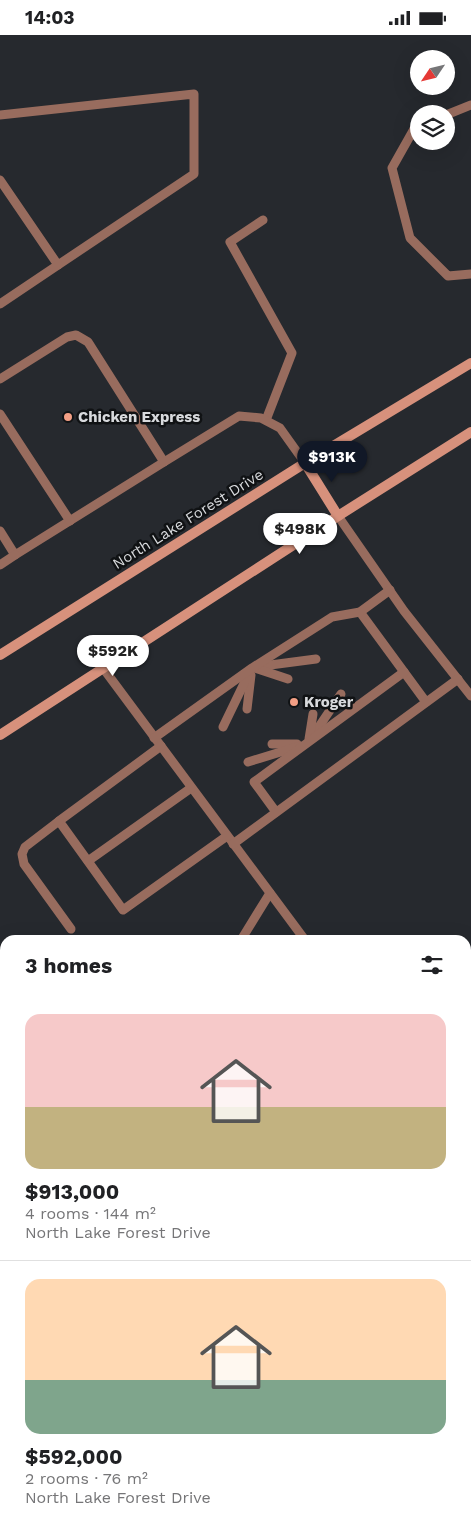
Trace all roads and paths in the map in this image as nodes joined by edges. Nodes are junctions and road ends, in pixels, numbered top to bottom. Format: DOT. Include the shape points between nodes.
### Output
graph roads {
  1 [pos="471,105"];
  2 [pos="455,111"];
  3 [pos="0,115"];
  4 [pos="410,136"];
  5 [pos="0,180"];
  6 [pos="263,220"];
  7 [pos="58,265"];
  8 [pos="471,274"];
  9 [pos="0,304"];
  10 [pos="471,363"];
  11 [pos="0,379"];
  12 [pos="0,414"];
  13 [pos="266,420"];
  14 [pos="471,432"];
  15 [pos="164,462"];
  16 [pos="305,463"];
  17 [pos="338,516"];
  18 [pos="70,521"];
  19 [pos="0,531"];
  20 [pos="16,555"];
  21 [pos="0,565"];
  22 [pos="390,590"];
  23 [pos="360,612"];
  24 [pos="0,655"];
  25 [pos="316,659"];
  26 [pos="102,668"];
  27 [pos="252,668"];
  28 [pos="404,672"];
  29 [pos="288,679"];
  30 [pos="458,679"];
  31 [pos="341,694"];
  32 [pos="471,696"];
  33 [pos="426,702"];
  34 [pos="248,709"];
  35 [pos="313,714"];
  36 [pos="223,727"];
  37 [pos="0,735"];
  38 [pos="154,738"];
  39 [pos="272,744"];
  40 [pos="308,744"];
  41 [pos="161,747"];
  42 [pos="248,762"];
  43 [pos="191,787"];
  44 [pos="276,812"];
  45 [pos="59,821"];
  46 [pos="227,836"];
  47 [pos="233,844"];
  48 [pos="88,861"];
  49 [pos="270,893"];
  50 [pos="71,929"];
  51 [pos="244,935"];
  52 [pos="301,935"];
  1 -- 2 [label="lane"];
  3 -- 7 [label="lane" via="194,94 194,175"];
  4 -- 8 [label="lane" via="392,168 410,238 448,276"];
  5 -- 7 [label="lane"];
  6 -- 13 [label="lane" via="230,242 292,353"];
  7 -- 9 [label="lane"];
  10 -- 16 [label="main road, North Lake Forest Drive"];
  11 -- 15 [label="lane" via="67,337 76,335 88,342"];
  12 -- 18 [label="lane"];
  13 -- 15 [label="lane" via="239,416"];
  13 -- 16 [label="lane" via="280,427"];
  14 -- 17 [label="main road"];
  15 -- 18 [label="lane"];
  16 -- 17 [label="main road"];
  16 -- 24 [label="main road, North Lake Forest Drive"];
  17 -- 22 [label="lane"];
  17 -- 26 [label="main road"];
  18 -- 20 [label="lane"];
  19 -- 20 [label="lane"];
  20 -- 21 [label="lane"];
  22 -- 23 [label="lane"];
  22 -- 30 [label="lane"];
  23 -- 27 [label="lane" via="332,617"];
  23 -- 28 [label="lane"];
  25 -- 27 [label="lane"];
  26 -- 37 [label="main road"];
  26 -- 38 [label="lane"];
  27 -- 29 [label="lane"];
  27 -- 34 [label="lane"];
  27 -- 36 [label="lane"];
  27 -- 38 [label="lane"];
  28 -- 33 [label="lane"];
  28 -- 40 [label="lane"];
  30 -- 32 [label="lane"];
  30 -- 33 [label="lane"];
  31 -- 40 [label="lane"];
  33 -- 44 [label="lane"];
  35 -- 40 [label="lane"];
  38 -- 41 [label="lane"];
  39 -- 40 [label="lane"];
  40 -- 42 [label="lane"];
  40 -- 44 [label="lane" via="254,782"];
  41 -- 43 [label="lane"];
  41 -- 45 [label="lane"];
  43 -- 46 [label="lane"];
  43 -- 48 [label="lane"];
  44 -- 47 [label="lane"];
  45 -- 48 [label="lane"];
  45 -- 50 [label="lane" via="25,847 22,854 24,864"];
  46 -- 47 [label="lane"];
  46 -- 48 [label="lane" via="123,910"];
  47 -- 49 [label="lane"];
  49 -- 51 [label="lane"];
  49 -- 52 [label="lane"];
}
